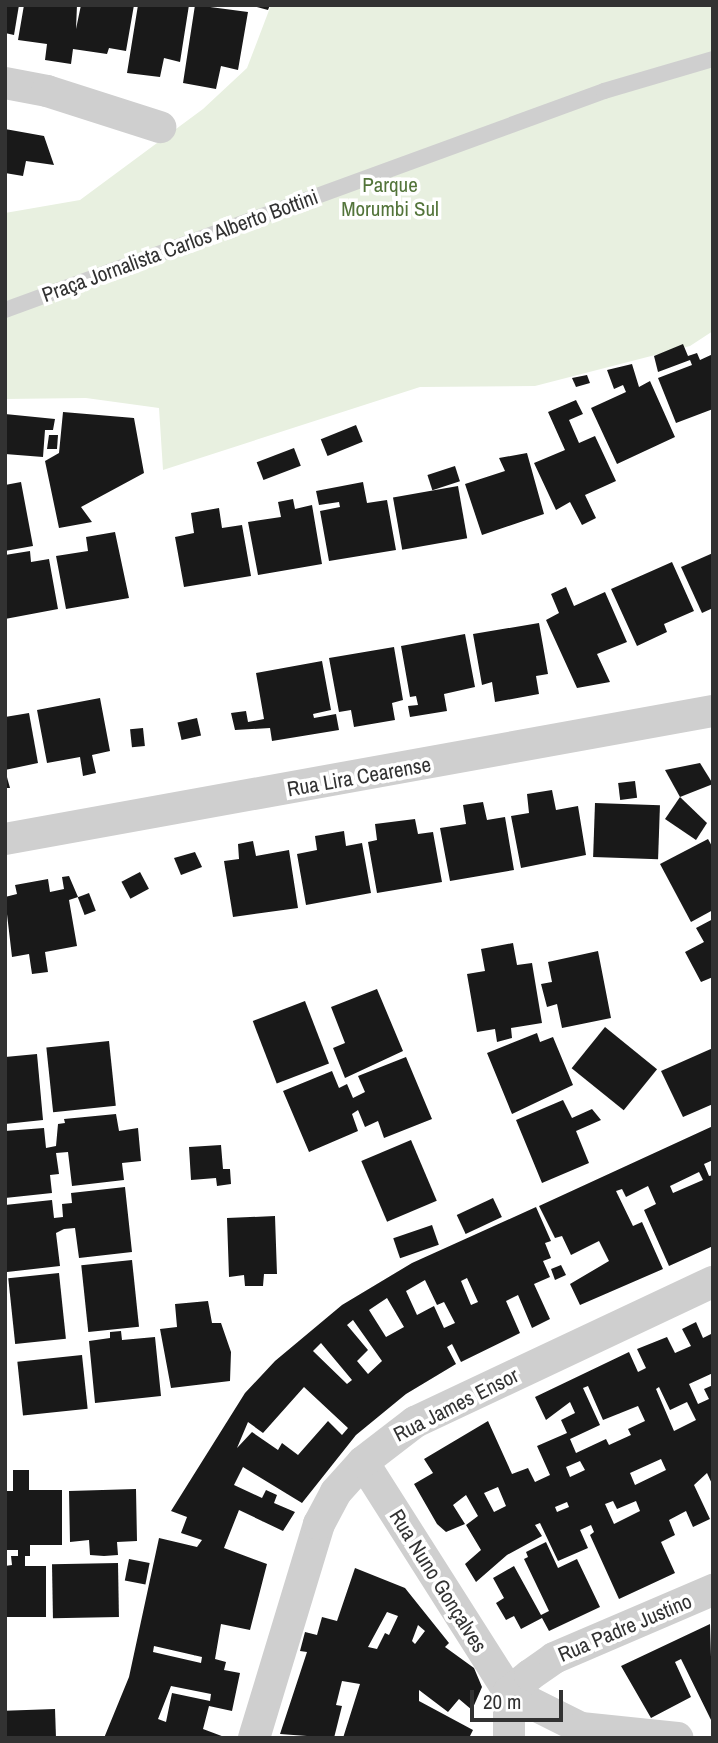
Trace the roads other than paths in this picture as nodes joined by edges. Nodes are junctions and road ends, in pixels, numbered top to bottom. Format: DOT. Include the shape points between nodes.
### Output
graph roads {
  1 [pos="713,59"];
  2 [pos="5,83"];
  3 [pos="160,127"];
  4 [pos="5,310"];
  5 [pos="713,711"];
  6 [pos="5,839"];
  7 [pos="713,1282"];
  8 [pos="363,1462"];
  9 [pos="713,1590"];
  10 [pos="509,1692"];
  11 [pos="254,1738"];
  12 [pos="509,1738"];
  13 [pos="677,1738"];
  1 -- 4 [label="lane, Praça Jornalista Carlos Alberto Bottini" via="604,91"];
  2 -- 3 [label="street" via="47,91"];
  5 -- 6 [label="street, Rua Lira Cearense"];
  7 -- 8 [label="street, Rua James Ensor" via="415,1422"];
  8 -- 10 [label="street, Rua Nuno Gonçalves"];
  8 -- 11 [label="street, Rua James Ensor" via="336,1492 319,1524"];
  9 -- 10 [label="street, Rua Padre Justino" via="554,1658"];
  10 -- 12 [label="street"];
  10 -- 13 [label="street" via="582,1728"];
}
